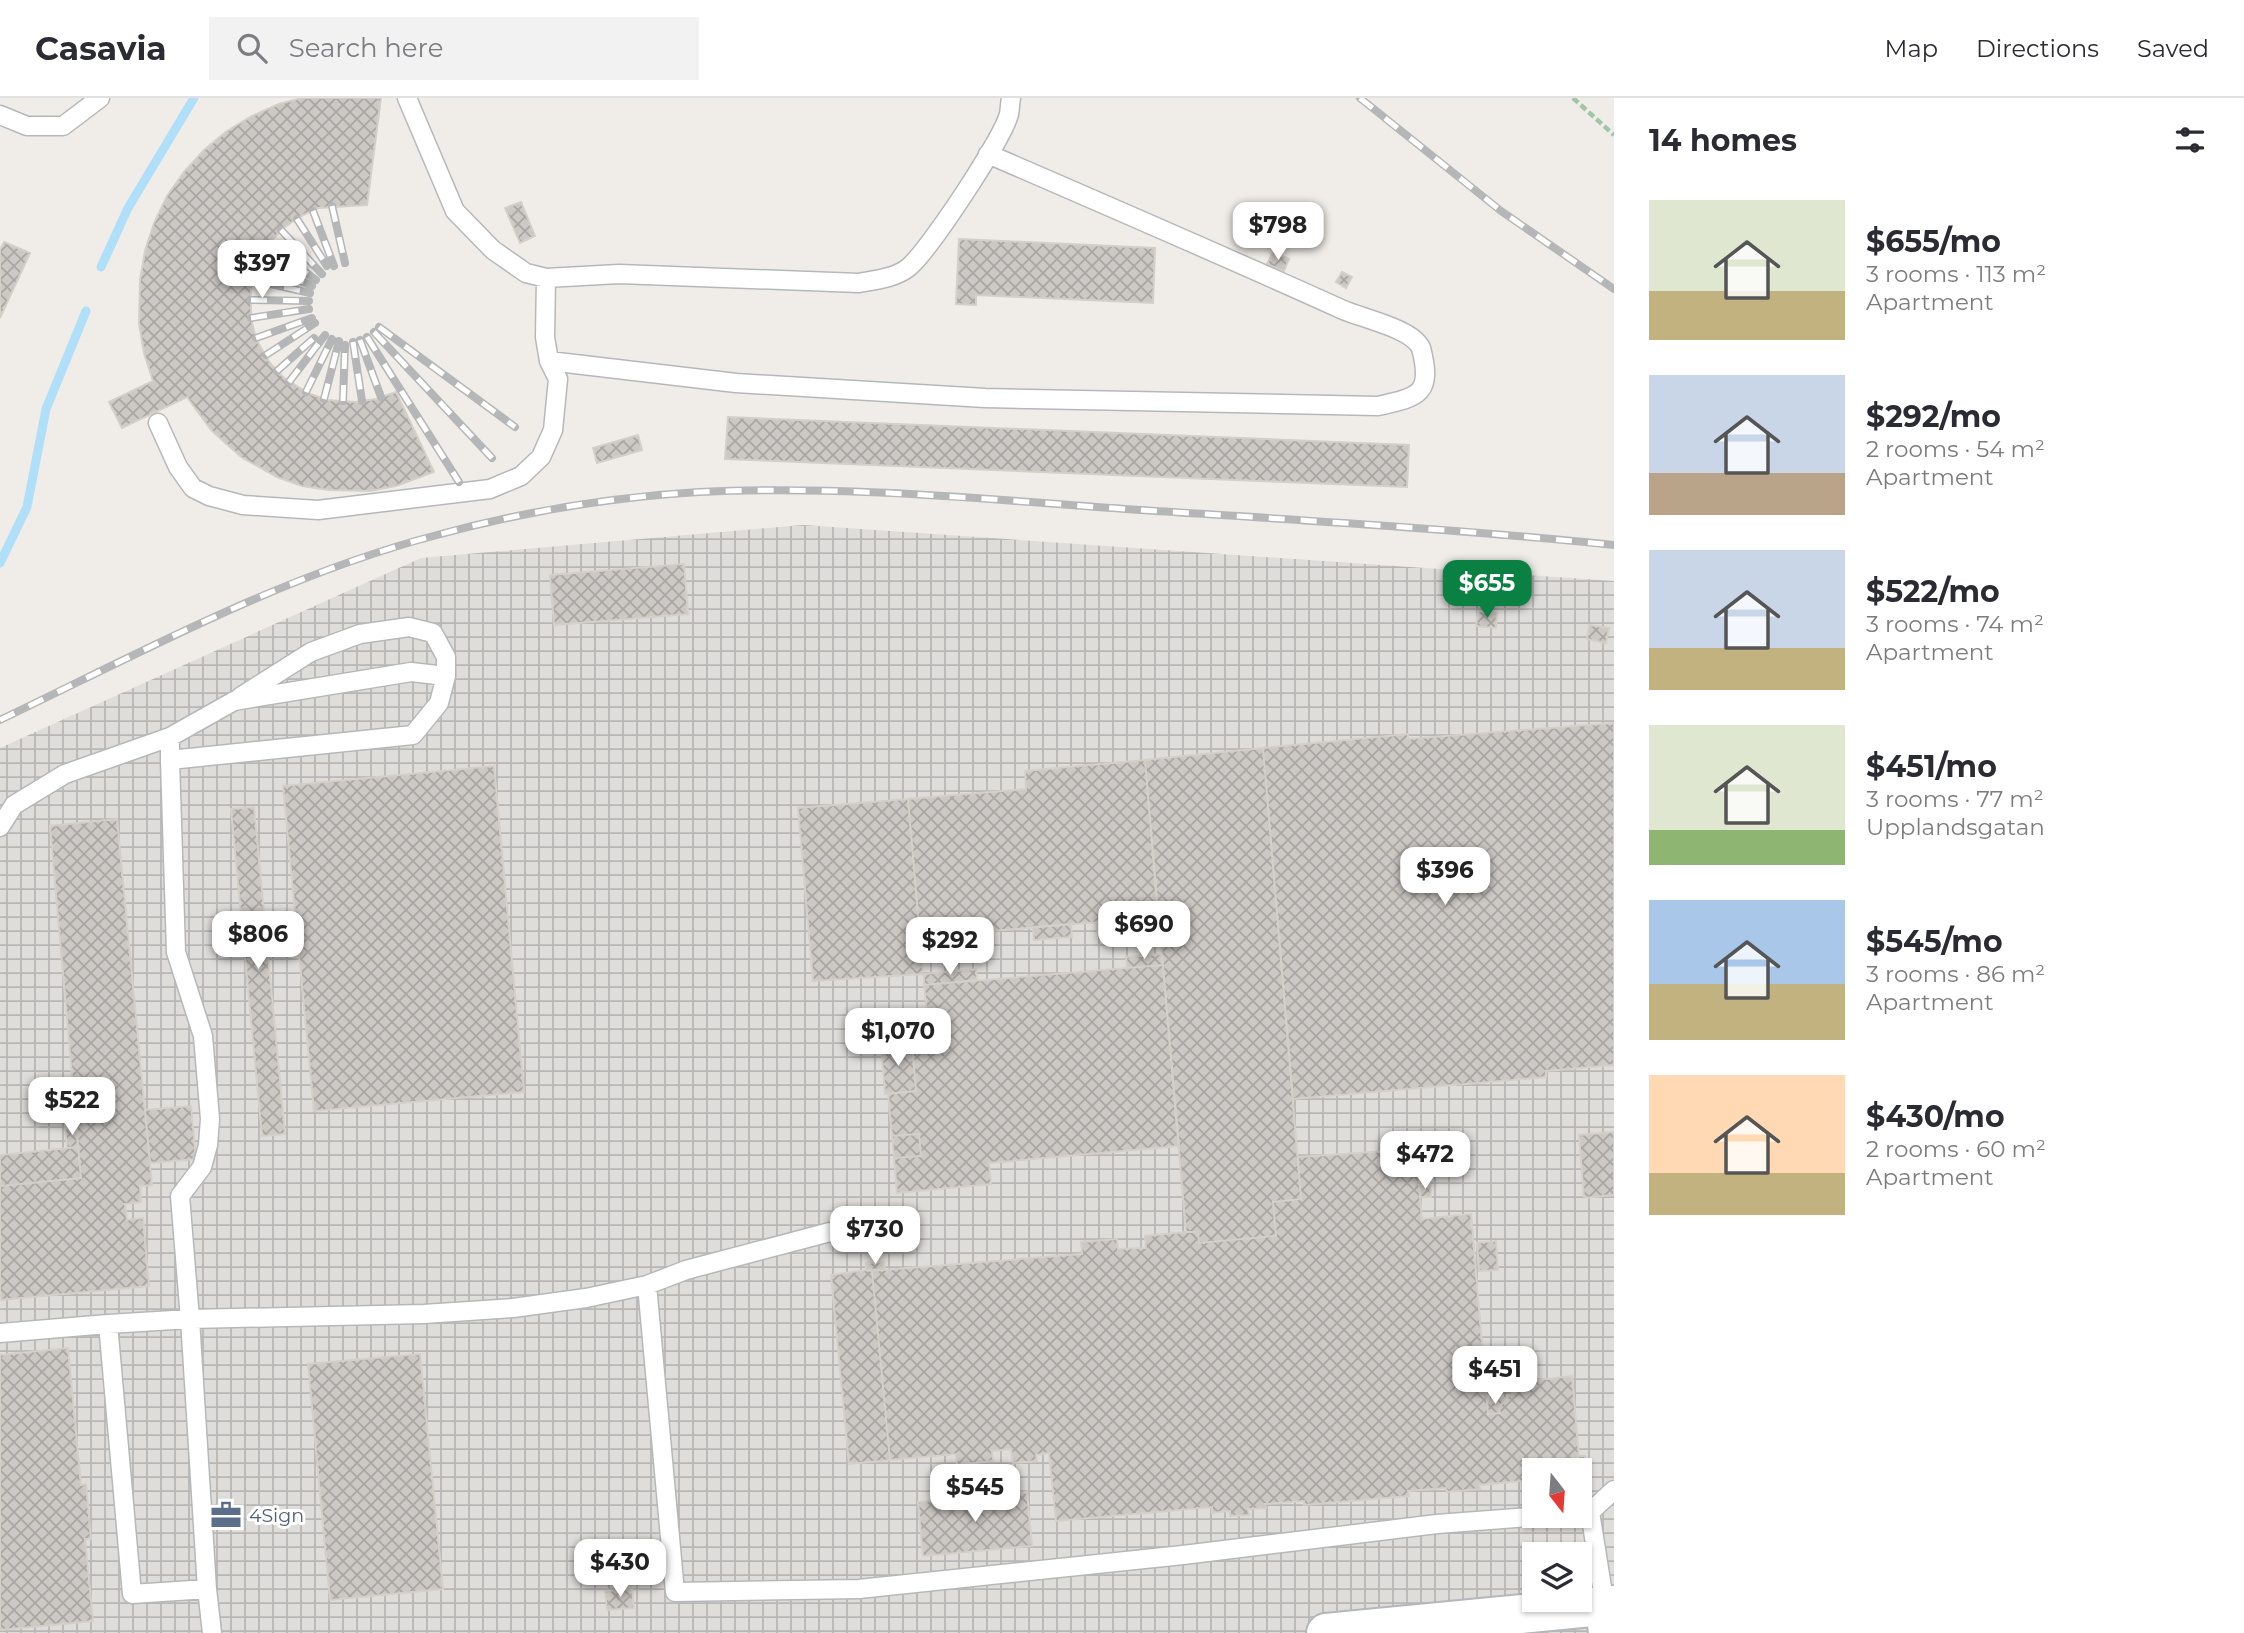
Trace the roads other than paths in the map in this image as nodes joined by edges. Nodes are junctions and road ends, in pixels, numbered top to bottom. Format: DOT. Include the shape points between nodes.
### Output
graph roads {
  1 [pos="100,98"];
  2 [pos="407,98"];
  3 [pos="1010,98"];
  4 [pos="0,115"];
  5 [pos="988,154"];
  6 [pos="546,278"];
  7 [pos="549,360"];
  8 [pos="158,424"];
  9 [pos="446,676"];
  10 [pos="234,701"];
  11 [pos="170,737"];
  12 [pos="170,760"];
  13 [pos="0,827"];
  14 [pos="830,1232"];
  15 [pos="647,1285"];
  16 [pos="190,1319"];
  17 [pos="108,1324"];
  18 [pos="0,1333"];
  19 [pos="1614,1490"];
  20 [pos="1592,1507"];
  21 [pos="1522,1518"];
  22 [pos="1589,1528"];
  23 [pos="207,1589"];
  24 [pos="1609,1615"];
  25 [pos="212,1633"];
  26 [pos="1326,1633"];
  1 -- 4 [label="lane" via="63,125 27,127"];
  2 -- 6 [label="lane" via="455,211 493,250 526,273"];
  3 -- 5 [label="lane" via="1009,116"];
  5 -- 6 [label="lane" via="927,250 907,269 887,278 859,283 619,274"];
  5 -- 7 [label="lane" via="1344,311 1405,333 1419,342 1424,384 1406,400 1378,406 985,398 736,383"];
  6 -- 7 [label="lane"];
  7 -- 8 [label="lane" via="558,379 554,430 541,457 521,476 490,489 318,510 243,505 193,488"];
  9 -- 10 [label="lane" via="411,672"];
  9 -- 10 [label="lane" via="446,657 433,633 409,627 360,634 311,652"];
  9 -- 12 [label="lane" via="439,703 413,735"];
  10 -- 11 [label="lane"];
  11 -- 12 [label="lane"];
  11 -- 13 [label="lane" via="65,775 14,805"];
  12 -- 16 [label="lane" via="176,952 203,1036 210,1119 202,1167 180,1196"];
  14 -- 15 [label="lane"];
  15 -- 16 [label="lane" via="513,1308"];
  15 -- 21 [label="lane" via="676,1592 859,1589"];
  16 -- 17 [label="lane"];
  16 -- 23 [label="lane"];
  17 -- 18 [label="lane"];
  17 -- 23 [label="lane" via="132,1594"];
  19 -- 20 [label="lane"];
  22 -- 24 [label="lane"];
  23 -- 25 [label="lane"];
  24 -- 26 [label="main road"];
}
